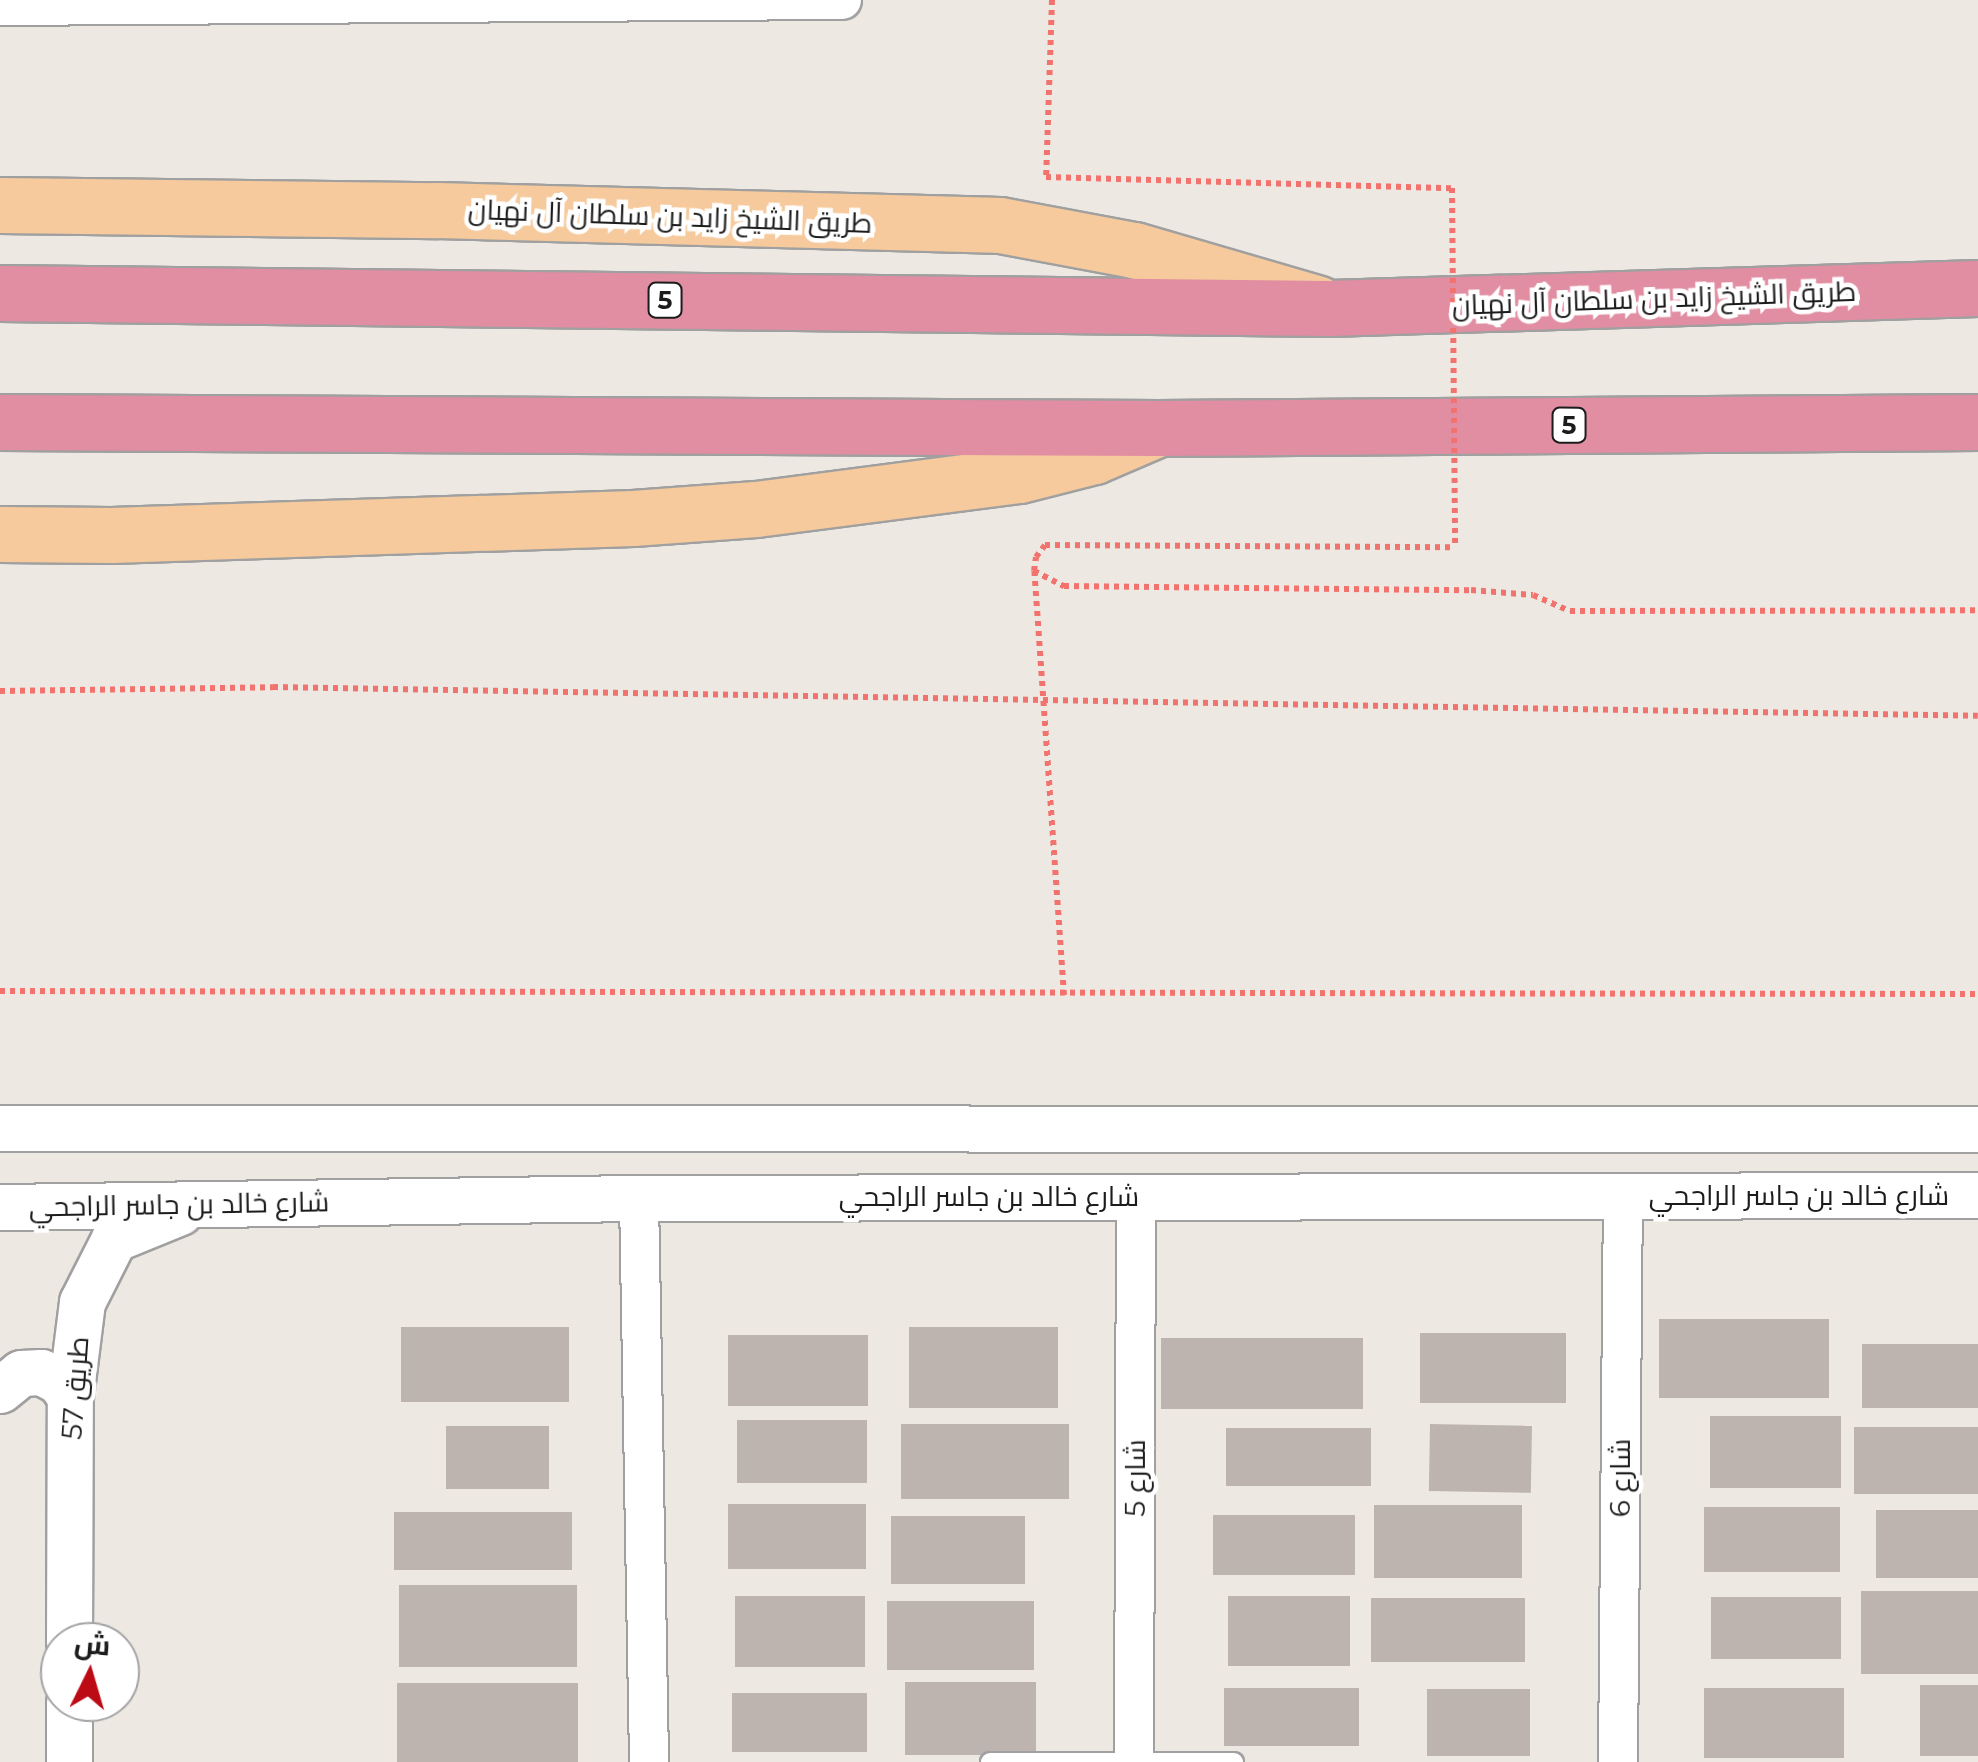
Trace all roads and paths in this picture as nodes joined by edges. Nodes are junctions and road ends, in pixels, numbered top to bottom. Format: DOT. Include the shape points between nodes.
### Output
graph roads {
  1 [pos="842,0"];
  2 [pos="1052,0"];
  3 [pos="68,3"];
  4 [pos="379,3"];
  5 [pos="334,4"];
  6 [pos="0,6"];
  7 [pos="0,205"];
  8 [pos="1978,288"];
  9 [pos="0,293"];
  10 [pos="1329,308"];
  11 [pos="0,422"];
  12 [pos="1978,422"];
  13 [pos="1159,428"];
  14 [pos="0,534"];
  15 [pos="1034,571"];
  16 [pos="1978,610"];
  17 [pos="0,691"];
  18 [pos="1042,701"];
  19 [pos="1978,716"];
  20 [pos="0,991"];
  21 [pos="1978,994"];
  22 [pos="1064,995"];
  23 [pos="0,1128"];
  24 [pos="1978,1130"];
  25 [pos="1623,1194"];
  26 [pos="1136,1195"];
  27 [pos="1978,1196"];
  28 [pos="639,1198"];
  29 [pos="203,1202"];
  30 [pos="0,1207"];
  31 [pos="0,1390"];
  32 [pos="70,1398"];
  33 [pos="69,1622"];
  34 [pos="69,1722"];
  35 [pos="1134,1761"];
  36 [pos="69,1762"];
  37 [pos="649,1762"];
  38 [pos="990,1762"];
  39 [pos="1234,1762"];
  40 [pos="1618,1762"];
  1 -- 4 [label="street"];
  2 -- 15 [label="path, bridge" via="1046,177 1452,188 1455,547 1045,545"];
  3 -- 5 [label="street"];
  3 -- 6 [label="street"];
  4 -- 5 [label="street"];
  7 -- 10 [label="main road, طريق الشيخ زايد بن سلطان آل نهيان" via="1000,225 1134,250"];
  8 -- 10 [label="highway, طريق الشيخ زايد بن سلطان آل نهيان / 5"];
  9 -- 10 [label="highway, طريق الشيخ زايد بن سلطان آل نهيان / 5"];
  11 -- 13 [label="highway, 5"];
  12 -- 13 [label="highway, 5"];
  13 -- 14 [label="main road" via="1094,456 1018,475 756,510"];
  15 -- 16 [label="path" via="1064,586 1471,590 1533,596 1570,611"];
  15 -- 18 [label="path"];
  17 -- 18 [label="path" via="274,687"];
  18 -- 19 [label="path"];
  18 -- 22 [label="path"];
  20 -- 22 [label="path"];
  21 -- 22 [label="path"];
  23 -- 24 [label="street"];
  25 -- 26 [label="street, شارع خالد بن جاسر الراجحي"];
  25 -- 27 [label="street, شارع خالد بن جاسر الراجحي"];
  25 -- 40 [label="street, شارع 6"];
  26 -- 28 [label="street, شارع خالد بن جاسر الراجحي"];
  26 -- 35 [label="street, شارع 5"];
  28 -- 29 [label="street, شارع خالد بن جاسر الراجحي"];
  28 -- 37 [label="street"];
  29 -- 30 [label="street, شارع خالد بن جاسر الراجحي"];
  29 -- 32 [label="street, طريق 57" via="114,1240 82,1302"];
  31 -- 32 [label="street" via="20,1373 40,1372 59,1381"];
  32 -- 33 [label="street, طريق 57"];
  34 -- 36 [label="street"];
  35 -- 38 [label="lane"];
  35 -- 39 [label="lane"];
}
